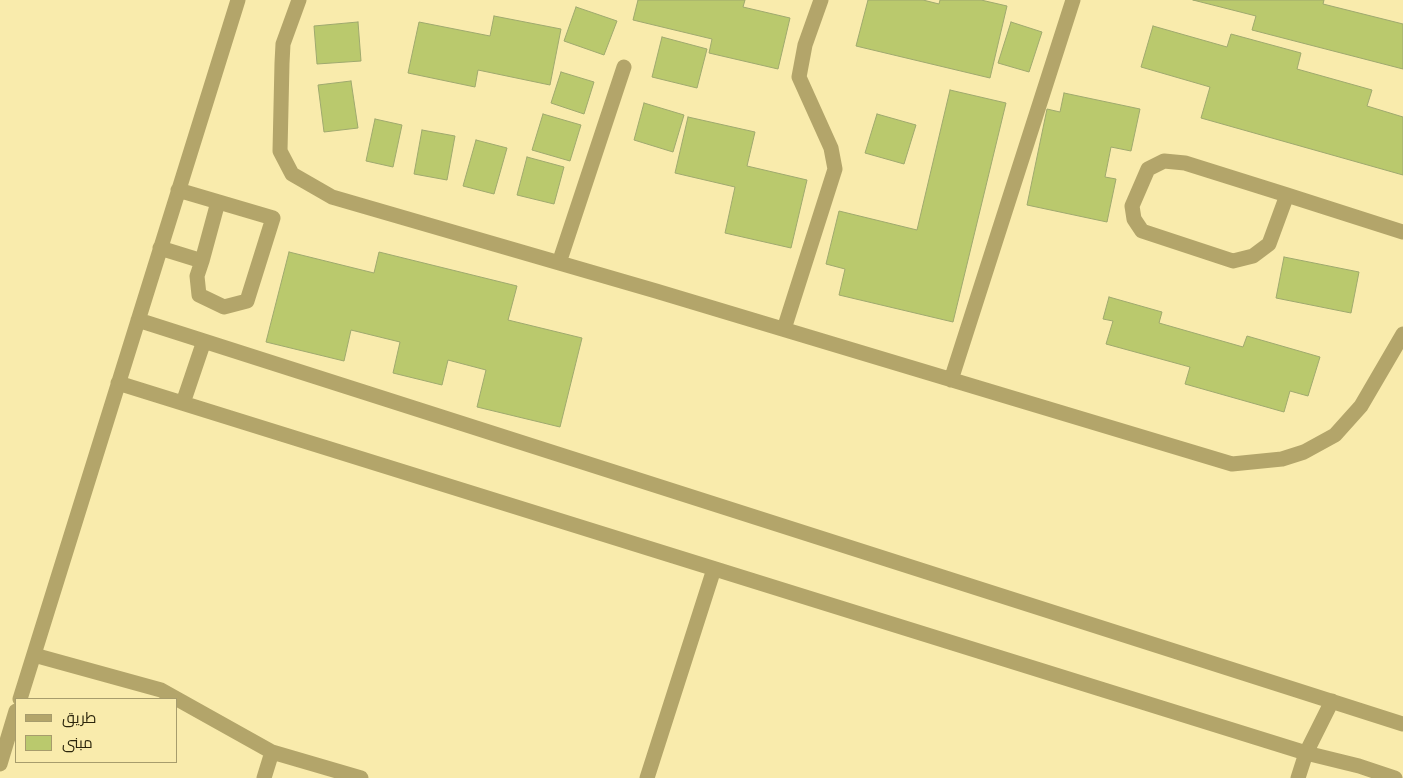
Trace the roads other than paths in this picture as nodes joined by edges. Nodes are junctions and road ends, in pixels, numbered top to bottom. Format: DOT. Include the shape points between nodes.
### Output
graph roads {
  1 [pos="238,0"];
  2 [pos="299,0"];
  3 [pos="821,0"];
  4 [pos="1073,0"];
  5 [pos="624,67"];
  6 [pos="178,190"];
  7 [pos="1287,195"];
  8 [pos="218,202"];
  9 [pos="1403,232"];
  10 [pos="160,248"];
  11 [pos="202,262"];
  12 [pos="559,263"];
  13 [pos="138,320"];
  14 [pos="784,329"];
  15 [pos="1403,334"];
  16 [pos="204,341"];
  17 [pos="951,380"];
  18 [pos="118,383"];
  19 [pos="183,403"];
  20 [pos="714,569"];
  21 [pos="34,655"];
  22 [pos="20,698"];
  23 [pos="175,698"];
  24 [pos="178,699"];
  25 [pos="1332,701"];
  26 [pos="15,714"];
  27 [pos="1403,724"];
  28 [pos="272,752"];
  29 [pos="1306,753"];
  30 [pos="0,764"];
  31 [pos="1357,772"];
  32 [pos="264,778"];
  33 [pos="361,778"];
  34 [pos="647,778"];
  35 [pos="1298,778"];
  36 [pos="1395,778"];
  1 -- 6 [label="street"];
  2 -- 12 [label="street" via="284,44 282,63 280,151 292,174 332,197"];
  3 -- 14 [label="street" via="805,45 800,76 831,148 836,169"];
  4 -- 17 [label="street"];
  5 -- 12 [label="street"];
  6 -- 8 [label="street"];
  6 -- 10 [label="street"];
  7 -- 7 [label="street" via="1185,163 1164,161 1148,169 1132,206 1134,219 1142,231 1233,261 1253,256 1269,244"];
  7 -- 9 [label="street"];
  8 -- 11 [label="street"];
  8 -- 11 [label="street" via="273,218 248,301 224,307 199,295 197,276"];
  10 -- 11 [label="street"];
  10 -- 13 [label="street"];
  12 -- 14 [label="street"];
  13 -- 16 [label="street"];
  13 -- 18 [label="street"];
  14 -- 17 [label="street"];
  15 -- 17 [label="street" via="1361,406 1335,435 1282,460 1232,464"];
  16 -- 19 [label="street"];
  16 -- 25 [label="street"];
  18 -- 19 [label="street"];
  18 -- 21 [label="street"];
  19 -- 20 [label="street"];
  20 -- 29 [label="street"];
  20 -- 34 [label="street"];
  21 -- 22 [label="street"];
  21 -- 23 [label="street" via="161,690"];
  24 -- 28 [label="street"];
  25 -- 27 [label="street"];
  25 -- 29 [label="street"];
  26 -- 30 [label="street"];
  28 -- 32 [label="street"];
  28 -- 33 [label="street"];
  29 -- 31 [label="street"];
  29 -- 35 [label="street"];
  31 -- 36 [label="street"];
}
